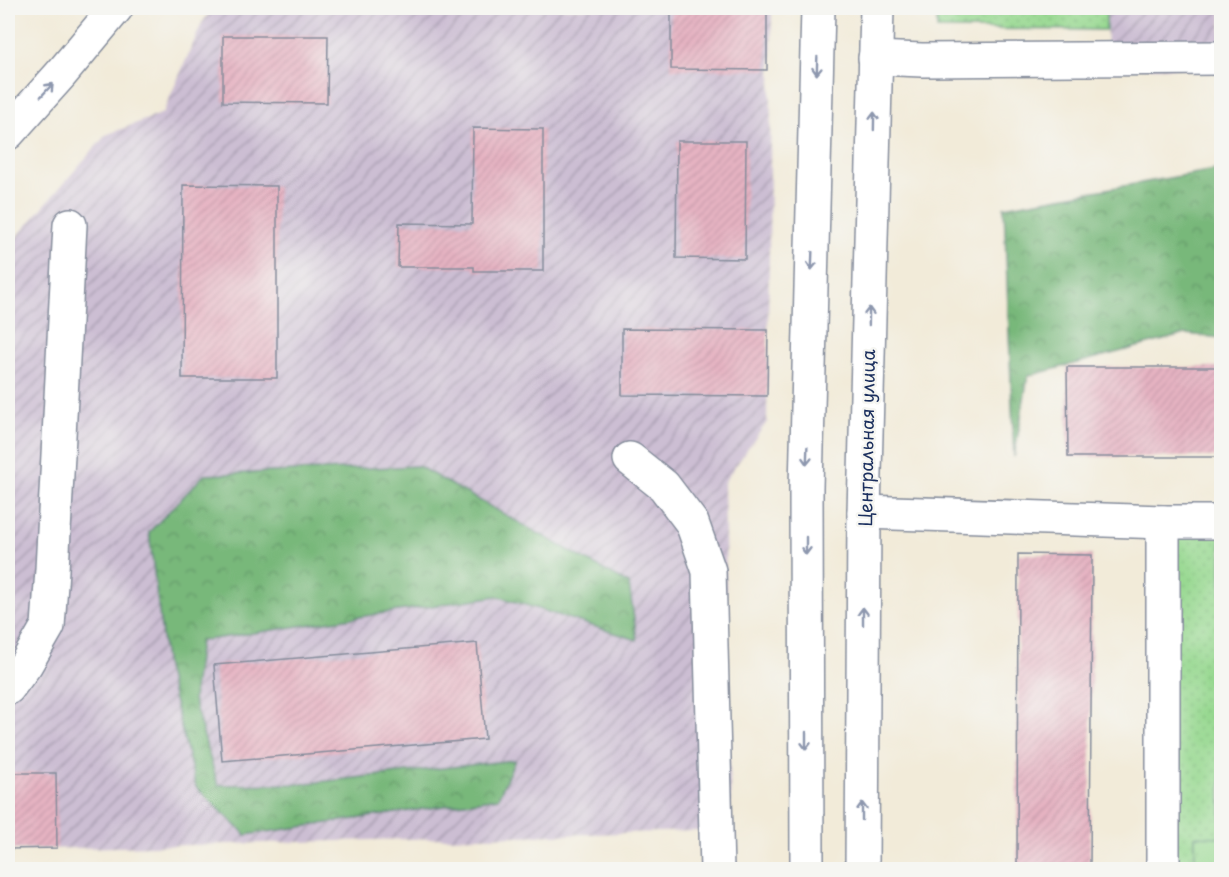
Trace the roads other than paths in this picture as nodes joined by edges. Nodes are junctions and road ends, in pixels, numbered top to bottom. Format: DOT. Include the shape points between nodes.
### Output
graph roads {
  1 [pos="116,8"];
  2 [pos="818,8"];
  3 [pos="877,8"];
  4 [pos="875,58"];
  5 [pos="1221,58"];
  6 [pos="8,132"];
  7 [pos="70,225"];
  8 [pos="630,459"];
  9 [pos="864,512"];
  10 [pos="1163,522"];
  11 [pos="1221,522"];
  12 [pos="8,688"];
  13 [pos="717,870"];
  14 [pos="807,870"];
  15 [pos="862,870"];
  16 [pos="1163,870"];
  6 -- 1 [label="main road, one-way"];
  2 -- 14 [label="main road, one-way" via="806,488"];
  3 -- 4 [label="main road, Центральная улица"];
  4 -- 5 [label="main road"];
  9 -- 4 [label="main road, Центральная улица, one-way"];
  7 -- 12 [label="main road" via="48,626"];
  8 -- 13 [label="main road" via="664,486 692,523 709,571"];
  9 -- 10 [label="main road"];
  15 -- 9 [label="main road, Центральная улица, one-way"];
  10 -- 11 [label="main road"];
  10 -- 16 [label="main road"];
}
